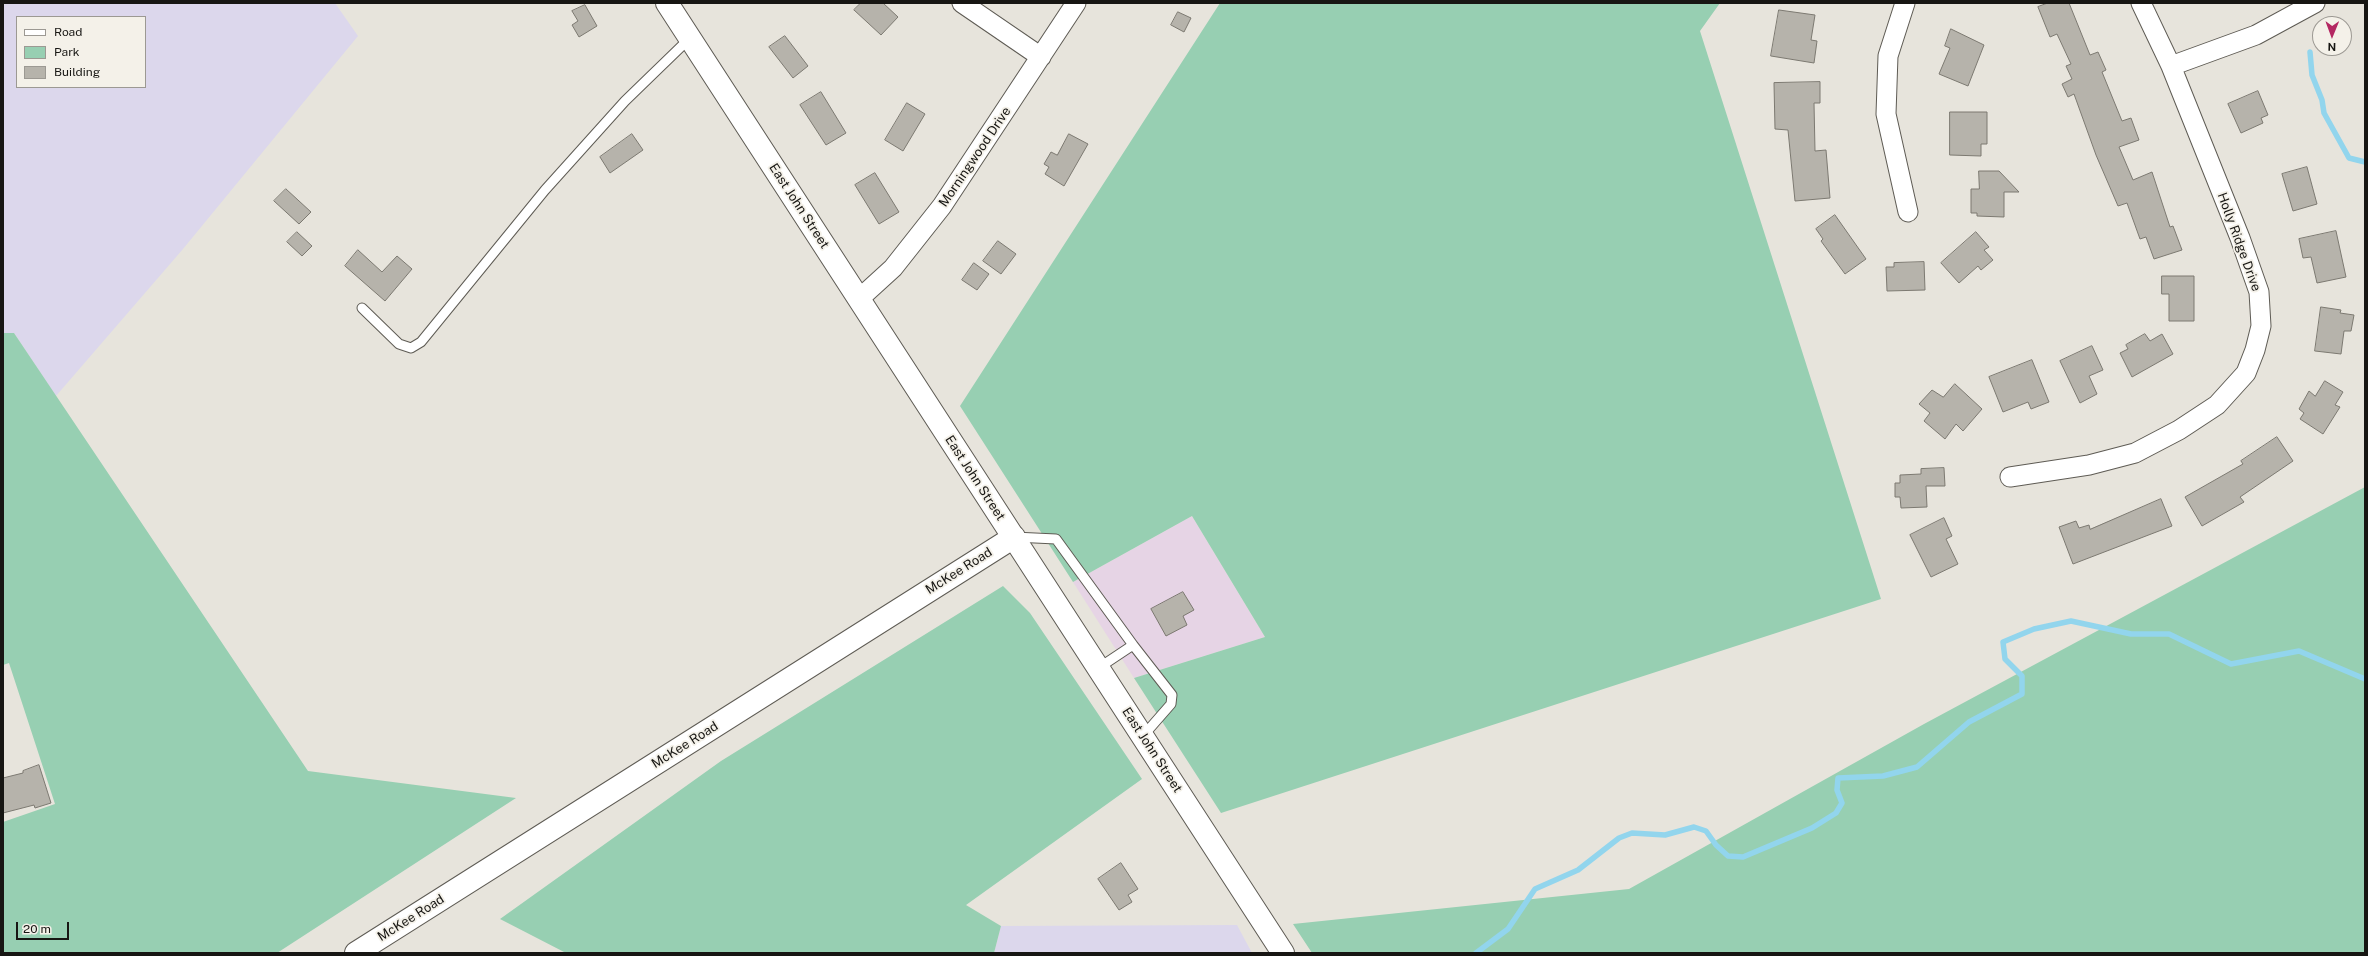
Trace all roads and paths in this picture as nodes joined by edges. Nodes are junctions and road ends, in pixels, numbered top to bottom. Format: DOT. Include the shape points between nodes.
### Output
graph roads {
  1 [pos="667,3"];
  2 [pos="962,3"];
  3 [pos="1076,3"];
  4 [pos="1905,3"];
  5 [pos="2141,3"];
  6 [pos="2315,3"];
  7 [pos="690,38"];
  8 [pos="1041,57"];
  9 [pos="2171,66"];
  10 [pos="1908,212"];
  11 [pos="859,299"];
  12 [pos="362,308"];
  13 [pos="2010,477"];
  14 [pos="1014,537"];
  15 [pos="1133,645"];
  16 [pos="1100,667"];
  17 [pos="1143,736"];
  18 [pos="356,953"];
  19 [pos="1284,953"];
  1 -- 7 [label="main road, East John Street"];
  2 -- 8 [label="street"];
  3 -- 8 [label="street, Morningwood Drive"];
  4 -- 10 [label="street" via="1888,56 1886,114"];
  5 -- 9 [label="street, Holly Ridge Drive"];
  6 -- 9 [label="street" via="2256,35"];
  7 -- 11 [label="main road, East John Street"];
  7 -- 12 [label="lane" via="625,101 545,190 421,342 411,348 399,344"];
  8 -- 11 [label="street, Morningwood Drive" via="942,206 893,268"];
  9 -- 13 [label="street, Holly Ridge Drive" via="2259,292 2260,326 2255,350 2246,373 2217,405 2179,430 2135,452 2089,465"];
  11 -- 14 [label="main road, East John Street"];
  14 -- 15 [label="lane" via="1056,539"];
  14 -- 16 [label="main road, East John Street"];
  14 -- 18 [label="main road, McKee Road"];
  15 -- 16 [label="lane"];
  15 -- 17 [label="lane" via="1172,695 1171,704"];
  16 -- 17 [label="main road, East John Street"];
  17 -- 19 [label="main road, East John Street"];
}
